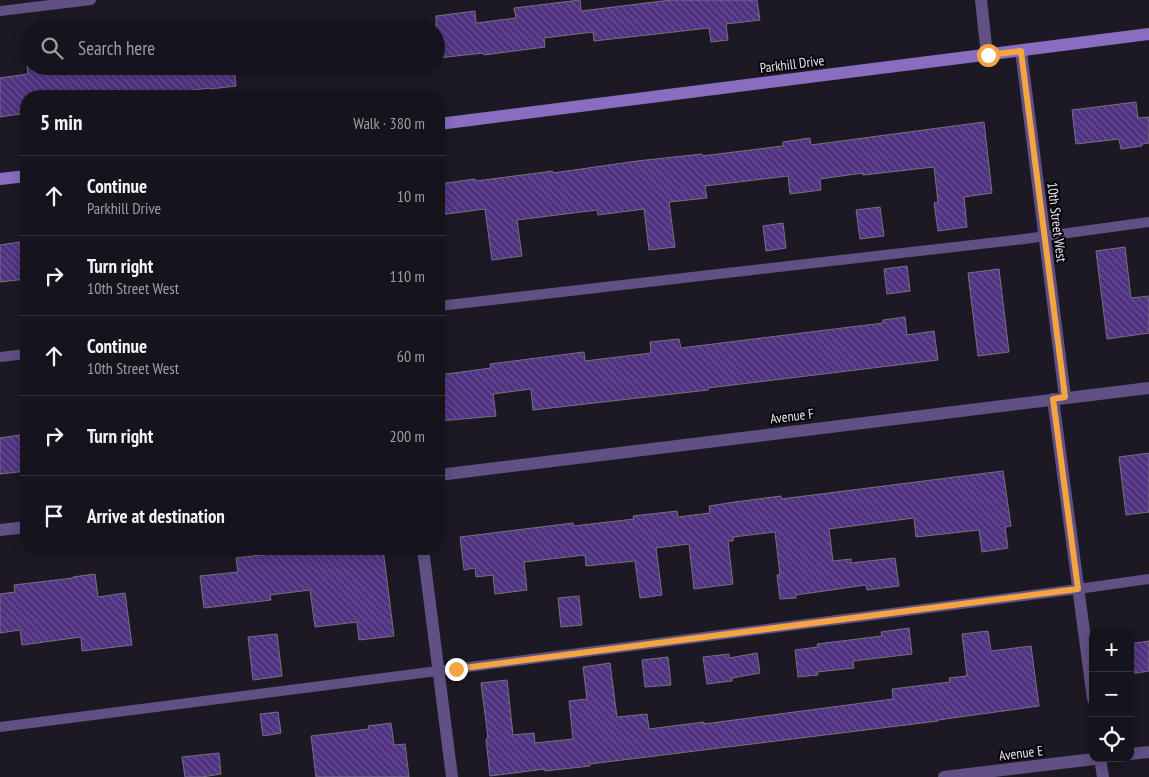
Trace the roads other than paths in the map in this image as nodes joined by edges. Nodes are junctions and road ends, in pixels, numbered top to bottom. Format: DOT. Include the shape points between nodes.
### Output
graph roads {
  1 [pos="91,0"];
  2 [pos="981,0"];
  3 [pos="0,11"];
  4 [pos="1149,34"];
  5 [pos="1021,51"];
  6 [pos="988,55"];
  7 [pos="445,123"];
  8 [pos="20,177"];
  9 [pos="0,179"];
  10 [pos="1149,222"];
  11 [pos="1044,236"];
  12 [pos="445,305"];
  13 [pos="20,355"];
  14 [pos="0,357"];
  15 [pos="1149,388"];
  16 [pos="1059,398"];
  17 [pos="445,474"];
  18 [pos="20,528"];
  19 [pos="0,530"];
  20 [pos="424,555"];
  21 [pos="1149,579"];
  22 [pos="1078,589"];
  23 [pos="438,671"];
  24 [pos="1089,672"];
  25 [pos="0,727"];
  26 [pos="1149,752"];
  27 [pos="1134,754"];
  28 [pos="1089,759"];
  29 [pos="1101,762"];
  30 [pos="452,777"];
  31 [pos="944,777"];
  32 [pos="1103,777"];
  1 -- 3 [label="lane"];
  2 -- 6 [label="street"];
  4 -- 5 [label="street, Parkhill Drive"];
  5 -- 6 [label="street, Parkhill Drive"];
  5 -- 11 [label="street, 10th Street West"];
  6 -- 7 [label="street, Parkhill Drive"];
  8 -- 9 [label="street"];
  10 -- 11 [label="lane"];
  11 -- 12 [label="lane"];
  11 -- 16 [label="street, 10th Street West"];
  13 -- 14 [label="lane"];
  15 -- 16 [label="street, Avenue F"];
  16 -- 17 [label="street, Avenue F"];
  16 -- 22 [label="street, 10th Street West"];
  18 -- 19 [label="street"];
  20 -- 23 [label="street"];
  21 -- 22 [label="lane"];
  22 -- 23 [label="lane"];
  22 -- 24 [label="street, 10th Street West"];
  23 -- 25 [label="lane"];
  23 -- 30 [label="street"];
  26 -- 27 [label="street"];
  28 -- 31 [label="street, Avenue E"];
  29 -- 32 [label="street"];
}
